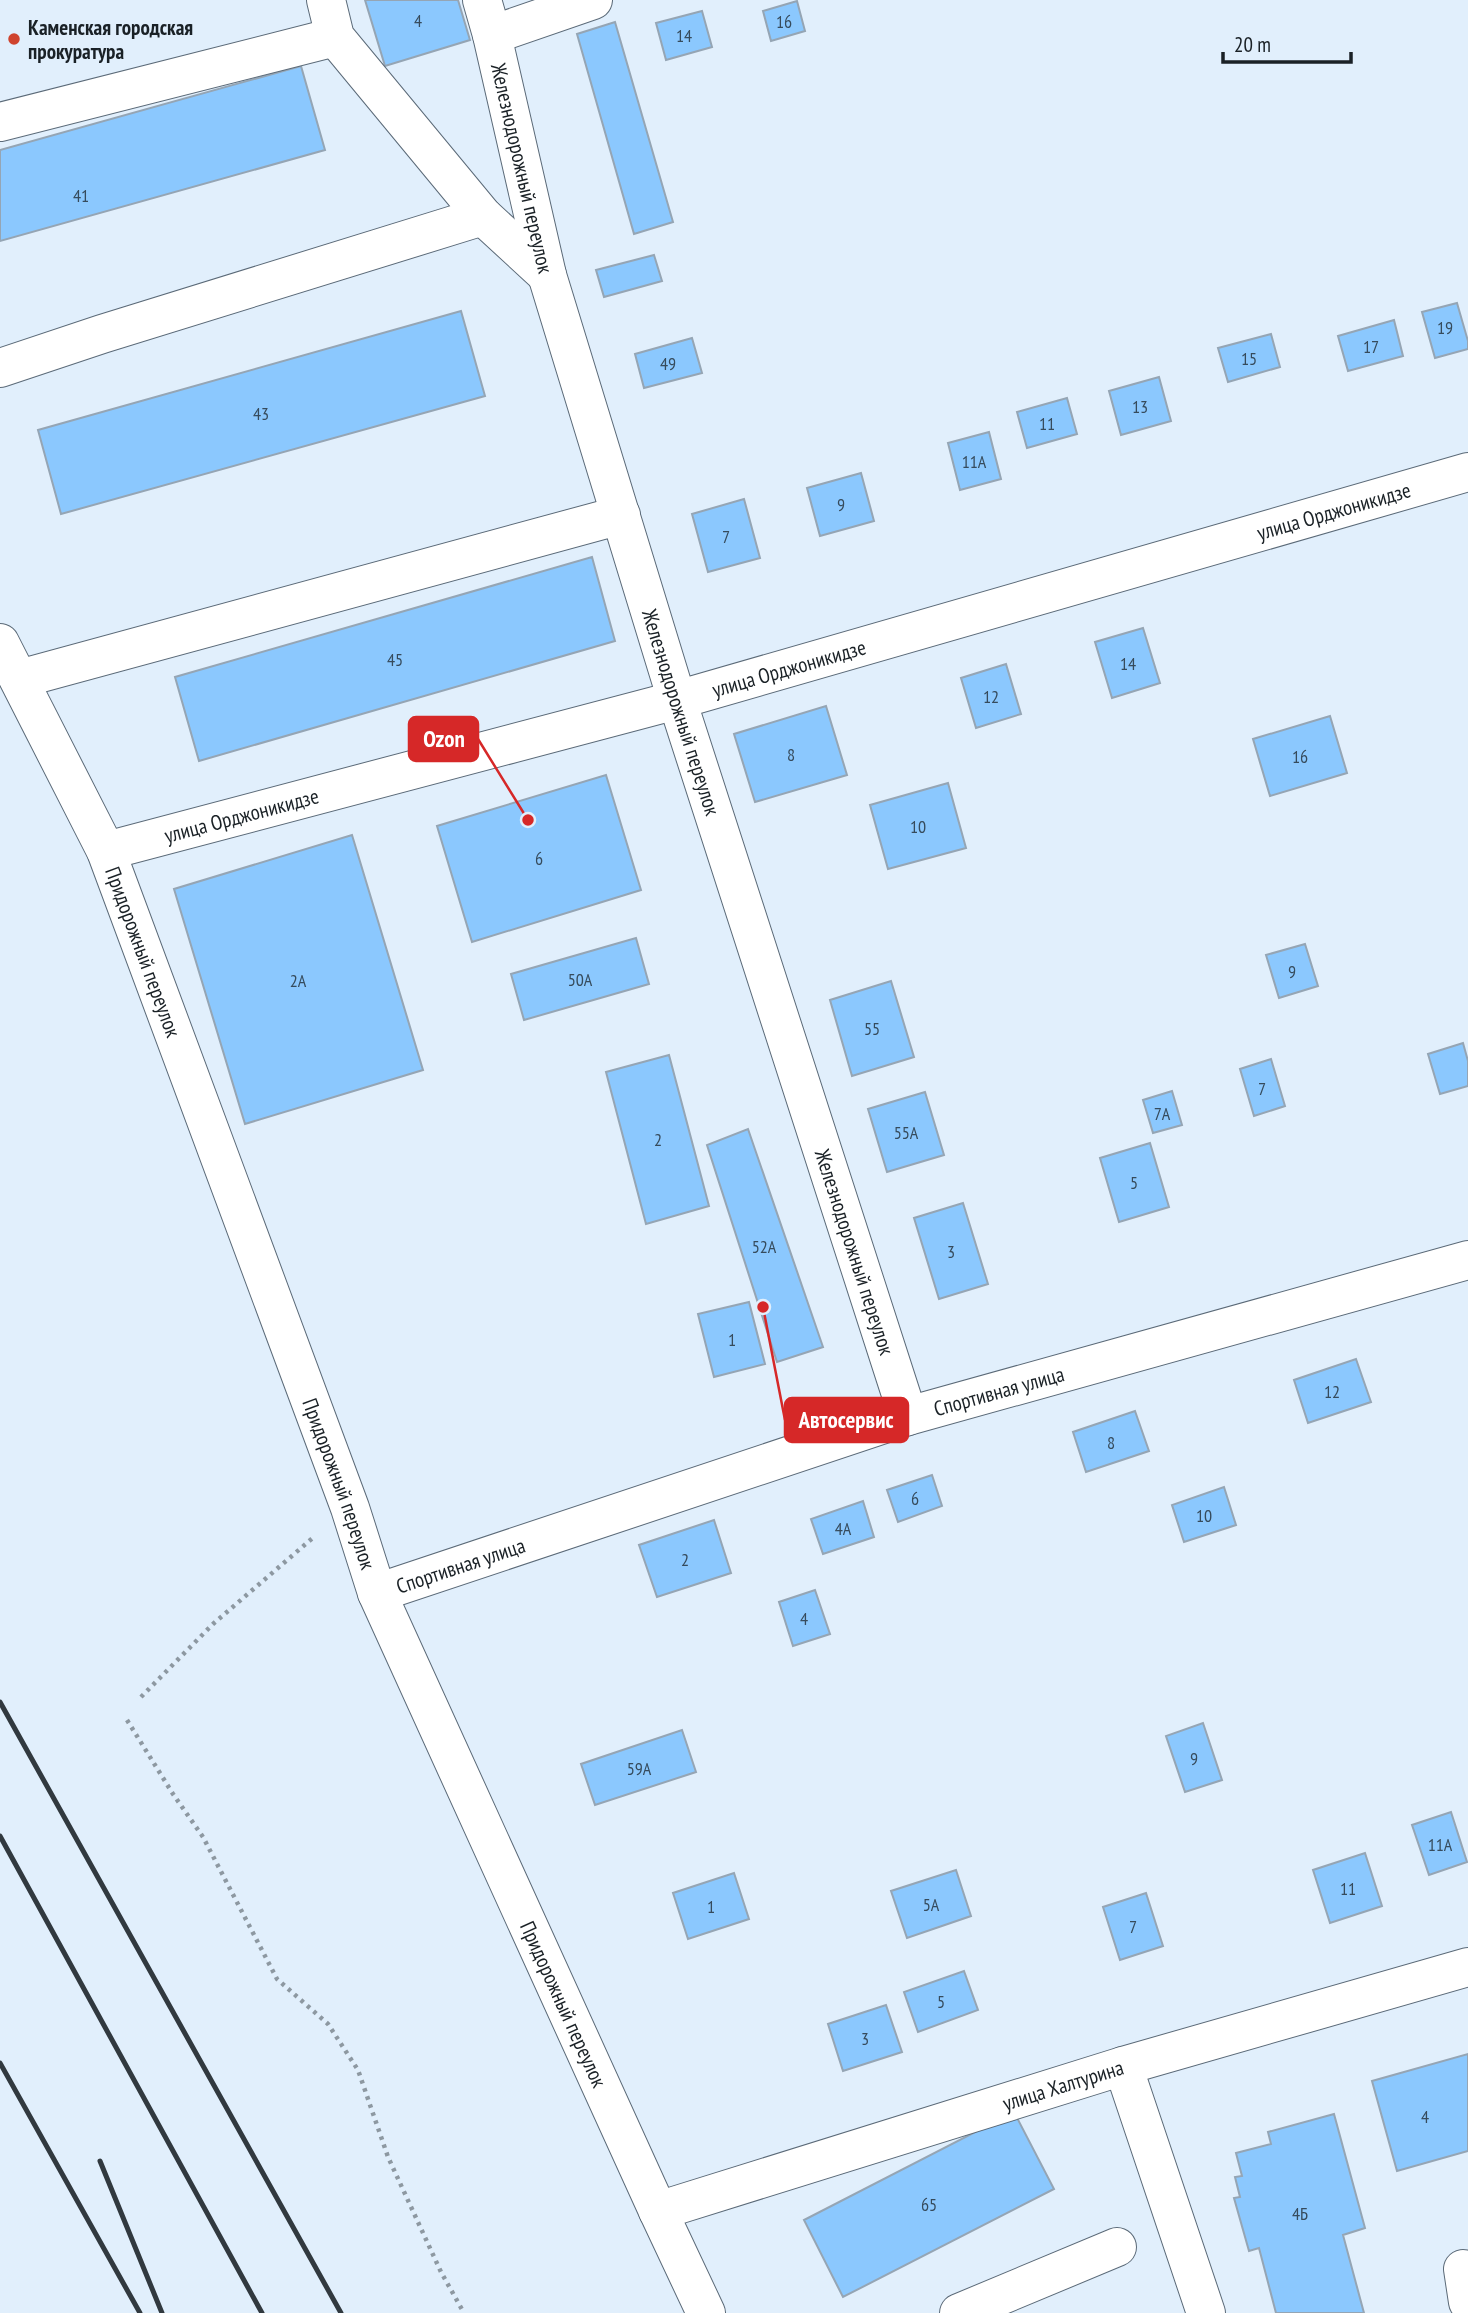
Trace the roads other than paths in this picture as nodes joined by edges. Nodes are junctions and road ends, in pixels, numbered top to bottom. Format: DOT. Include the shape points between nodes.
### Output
graph roads {
  1 [pos="326,0"];
  2 [pos="593,0"];
  3 [pos="487,17"];
  4 [pos="335,37"];
  5 [pos="0,122"];
  6 [pos="484,216"];
  7 [pos="547,275"];
  8 [pos="0,368"];
  9 [pos="1468,472"];
  10 [pos="621,515"];
  11 [pos="0,643"];
  12 [pos="19,679"];
  13 [pos="677,699"];
  14 [pos="106,851"];
  15 [pos="1468,1260"];
  16 [pos="908,1416"];
  17 [pos="377,1593"];
  18 [pos="1468,1967"];
  19 [pos="1123,2066"];
  20 [pos="658,2211"];
  21 [pos="1117,2248"];
  22 [pos="706,2313"];
  23 [pos="959,2313"];
  24 [pos="1206,2313"];
  1 -- 4 [label="street"];
  2 -- 3 [label="street"];
  3 -- 7 [label="street, Железнодорожный переулок"];
  4 -- 5 [label="street"];
  4 -- 6 [label="street"];
  6 -- 7 [label="street"];
  6 -- 8 [label="street"];
  7 -- 10 [label="street, Железнодорожный переулок"];
  9 -- 13 [label="street, улица Орджоникидзе"];
  10 -- 12 [label="street"];
  10 -- 13 [label="street, Железнодорожный переулок"];
  11 -- 12 [label="street, Придорожный переулок"];
  12 -- 14 [label="street, Придорожный переулок"];
  13 -- 14 [label="street, улица Орджоникидзе"];
  13 -- 16 [label="street, Железнодорожный переулок"];
  14 -- 17 [label="street, Придорожный переулок" via="350,1508"];
  15 -- 16 [label="street, Спортивная улица"];
  16 -- 17 [label="street, Спортивная улица"];
  17 -- 20 [label="street, Придорожный переулок"];
  18 -- 19 [label="street, улица Халтурина"];
  19 -- 20 [label="street, улица Халтурина"];
  19 -- 24 [label="street"];
  20 -- 22 [label="street, Придорожный переулок"];
  21 -- 23 [label="street"];
}
